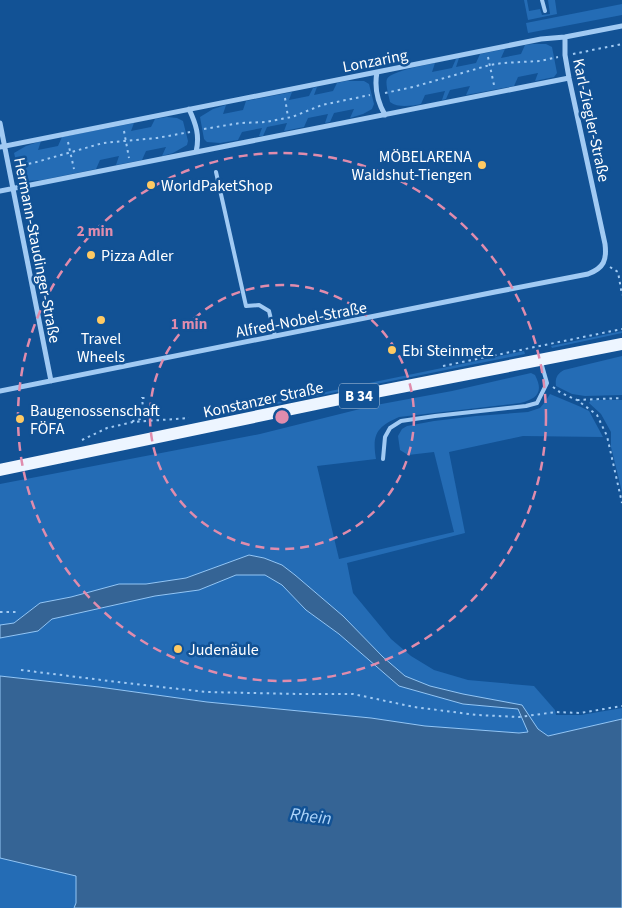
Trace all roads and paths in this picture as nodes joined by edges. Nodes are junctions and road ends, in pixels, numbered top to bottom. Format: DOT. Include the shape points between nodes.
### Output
graph roads {
  1 [pos="542,0"];
  2 [pos="545,11"];
  3 [pos="622,26"];
  4 [pos="566,37"];
  5 [pos="622,44"];
  6 [pos="487,50"];
  7 [pos="565,55"];
  8 [pos="490,66"];
  9 [pos="377,72"];
  10 [pos="569,78"];
  11 [pos="283,91"];
  12 [pos="496,93"];
  13 [pos="377,94"];
  14 [pos="189,109"];
  15 [pos="385,115"];
  16 [pos="288,118"];
  17 [pos="0,123"];
  18 [pos="122,123"];
  19 [pos="197,130"];
  20 [pos="67,134"];
  21 [pos="126,140"];
  22 [pos="2,146"];
  23 [pos="196,152"];
  24 [pos="70,153"];
  25 [pos="129,166"];
  26 [pos="8,168"];
  27 [pos="216,172"];
  28 [pos="75,176"];
  29 [pos="12,189"];
  30 [pos="0,191"];
  31 [pos="603,264"];
  32 [pos="622,295"];
  33 [pos="275,336"];
  34 [pos="622,344"];
  35 [pos="541,360"];
  36 [pos="51,381"];
  37 [pos="547,382"];
  38 [pos="0,392"];
  39 [pos="147,398"];
  40 [pos="622,398"];
  41 [pos="578,400"];
  42 [pos="133,422"];
  43 [pos="383,459"];
  44 [pos="0,470"];
  45 [pos="622,503"];
  46 [pos="0,612"];
  47 [pos="16,612"];
  48 [pos="21,670"];
  49 [pos="622,706"];
  1 -- 2 [label="lane"];
  3 -- 4 [label="street, Karl-Ziegler-Straße"];
  4 -- 6 [label="street, Lonzaring"];
  4 -- 7 [label="street, Karl-Ziegler-Straße"];
  5 -- 7 [label="path"];
  6 -- 8 [label="path"];
  6 -- 9 [label="street, Lonzaring"];
  7 -- 8 [label="path"];
  7 -- 10 [label="street, Karl-Ziegler-Straße"];
  8 -- 12 [label="path"];
  8 -- 13 [label="path"];
  9 -- 11 [label="street, Lonzaring"];
  9 -- 13 [label="street"];
  10 -- 12 [label="street"];
  10 -- 31 [label="street, Karl-Ziegler-Straße" via="605,244"];
  11 -- 14 [label="street, Lonzaring"];
  11 -- 16 [label="path"];
  12 -- 15 [label="street"];
  13 -- 15 [label="street"];
  13 -- 16 [label="path" via="322,105"];
  14 -- 18 [label="street, Lonzaring"];
  14 -- 19 [label="street"];
  15 -- 23 [label="street"];
  16 -- 19 [label="path"];
  17 -- 22 [label="street, Hermann-Staudinger-Straße"];
  18 -- 20 [label="street, Lonzaring"];
  18 -- 21 [label="path"];
  19 -- 21 [label="path"];
  19 -- 23 [label="street"];
  20 -- 22 [label="street, Lonzaring"];
  20 -- 24 [label="path"];
  21 -- 24 [label="path"];
  21 -- 25 [label="path"];
  22 -- 26 [label="street, Hermann-Staudinger-Straße"];
  23 -- 25 [label="street"];
  24 -- 26 [label="path"];
  24 -- 28 [label="path"];
  25 -- 28 [label="street"];
  26 -- 29 [label="street, Hermann-Staudinger-Straße"];
  27 -- 33 [label="lane" via="246,306 260,305 269,311"];
  28 -- 29 [label="street"];
  29 -- 30 [label="street"];
  29 -- 36 [label="street, Hermann-Staudinger-Straße"];
  31 -- 32 [label="path" via="618,272"];
  31 -- 33 [label="street, Alfred-Nobel-Straße" via="588,274"];
  33 -- 36 [label="street, Alfred-Nobel-Straße"];
  34 -- 35 [label="main road, Konstanzer Straße / B 34"];
  35 -- 37 [label="lane"];
  35 -- 44 [label="main road, Konstanzer Straße / B 34"];
  36 -- 38 [label="street, Alfred-Nobel-Straße"];
  37 -- 41 [label="path"];
  37 -- 43 [label="lane" via="537,404 401,422 390,428"];
  39 -- 42 [label="path" via="142,398 144,418"];
  40 -- 41 [label="path"];
  41 -- 45 [label="path" via="596,415 607,436"];
  46 -- 47 [label="path"];
  48 -- 49 [label="path" via="206,692 353,694 477,715 519,717 556,712 580,713"];
}
